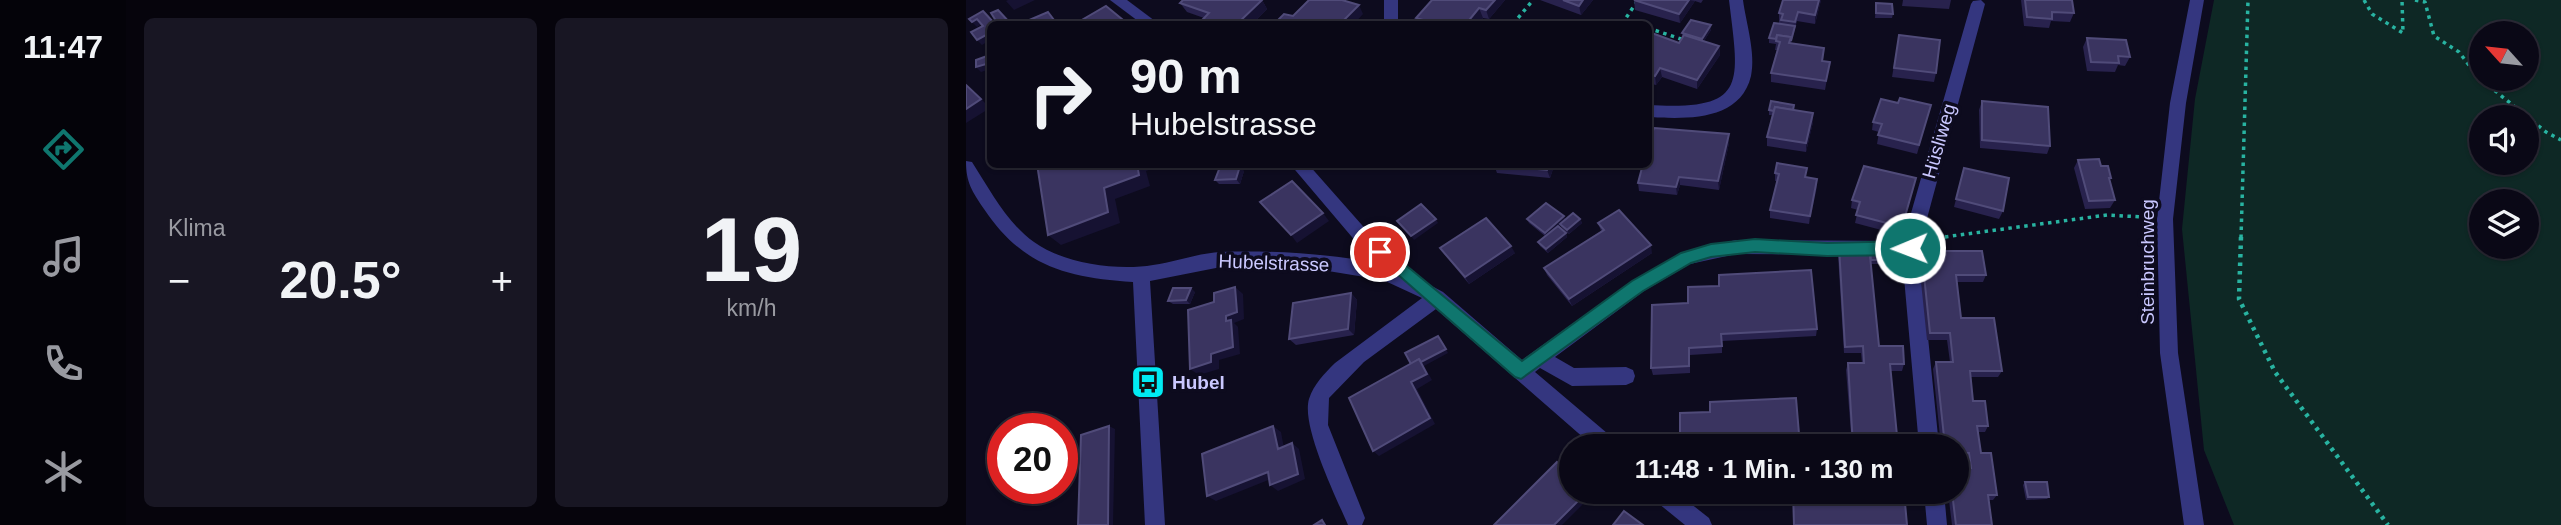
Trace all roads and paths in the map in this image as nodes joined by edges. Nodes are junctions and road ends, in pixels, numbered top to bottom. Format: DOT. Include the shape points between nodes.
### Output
graph roads {
  1 [pos="1117,0"];
  2 [pos="1391,0"];
  3 [pos="1533,0"];
  4 [pos="1638,0"];
  5 [pos="1736,0"];
  6 [pos="2197,0"];
  7 [pos="2248,0"];
  8 [pos="2364,0"];
  9 [pos="2402,0"];
  10 [pos="2415,0"];
  11 [pos="1978,4"];
  12 [pos="1148,21"];
  13 [pos="1391,21"];
  14 [pos="1516,21"];
  15 [pos="1624,21"];
  16 [pos="1652,29"];
  17 [pos="1689,41"];
  18 [pos="1652,111"];
  19 [pos="2561,140"];
  20 [pos="966,167"];
  21 [pos="1302,168"];
  22 [pos="2165,219"];
  23 [pos="1910,245"];
  24 [pos="1141,274"];
  25 [pos="1413,281"];
  26 [pos="1437,298"];
  27 [pos="1539,358"];
  28 [pos="1521,371"];
  29 [pos="1626,376"];
  30 [pos="1593,434"];
  31 [pos="1928,434"];
  32 [pos="1675,504"];
  33 [pos="1935,504"];
  34 [pos="1355,519"];
  35 [pos="1154,525"];
  36 [pos="1702,525"];
  37 [pos="1937,525"];
  38 [pos="2193,525"];
  39 [pos="2388,525"];
  1 -- 12 [label="street"];
  2 -- 13 [label="street"];
  3 -- 14 [label="path"];
  4 -- 15 [label="path"];
  5 -- 18 [label="street" via="1743,76 1732,98 1716,108"];
  6 -- 22 [label="street, Steinbruchweg" via="2178,103"];
  7 -- 39 [label="path" via="2239,299 2275,373"];
  8 -- 9 [label="path" via="2372,14 2403,33"];
  10 -- 19 [label="path" via="2425,2 2434,36 2459,52 2478,77"];
  11 -- 23 [label="street, Hüsliweg"];
  16 -- 17 [label="path"];
  20 -- 24 [label="street, Hubelstrasse" via="1028,248 1072,266"];
  21 -- 25 [label="street" via="1363,238"];
  22 -- 23 [label="path" via="2107,215"];
  22 -- 38 [label="street, Steinbruchweg" via="2169,353"];
  23 -- 27 [label="street" via="1755,246 1711,251 1662,270"];
  23 -- 31 [label="street, Hüsliweg"];
  24 -- 25 [label="street, Hubelstrasse" via="1229,259 1346,265"];
  24 -- 35 [label="street"];
  25 -- 26 [label="street, Hubelstrasse"];
  26 -- 28 [label="street, Hubelstrasse"];
  26 -- 34 [label="street" via="1337,372 1320,396 1318,425"];
  27 -- 28 [label="street"];
  27 -- 29 [label="street" via="1572,377"];
  28 -- 30 [label="street, Hubelstrasse"];
  32 -- 36 [label="street"];
  33 -- 37 [label="street"];
}
